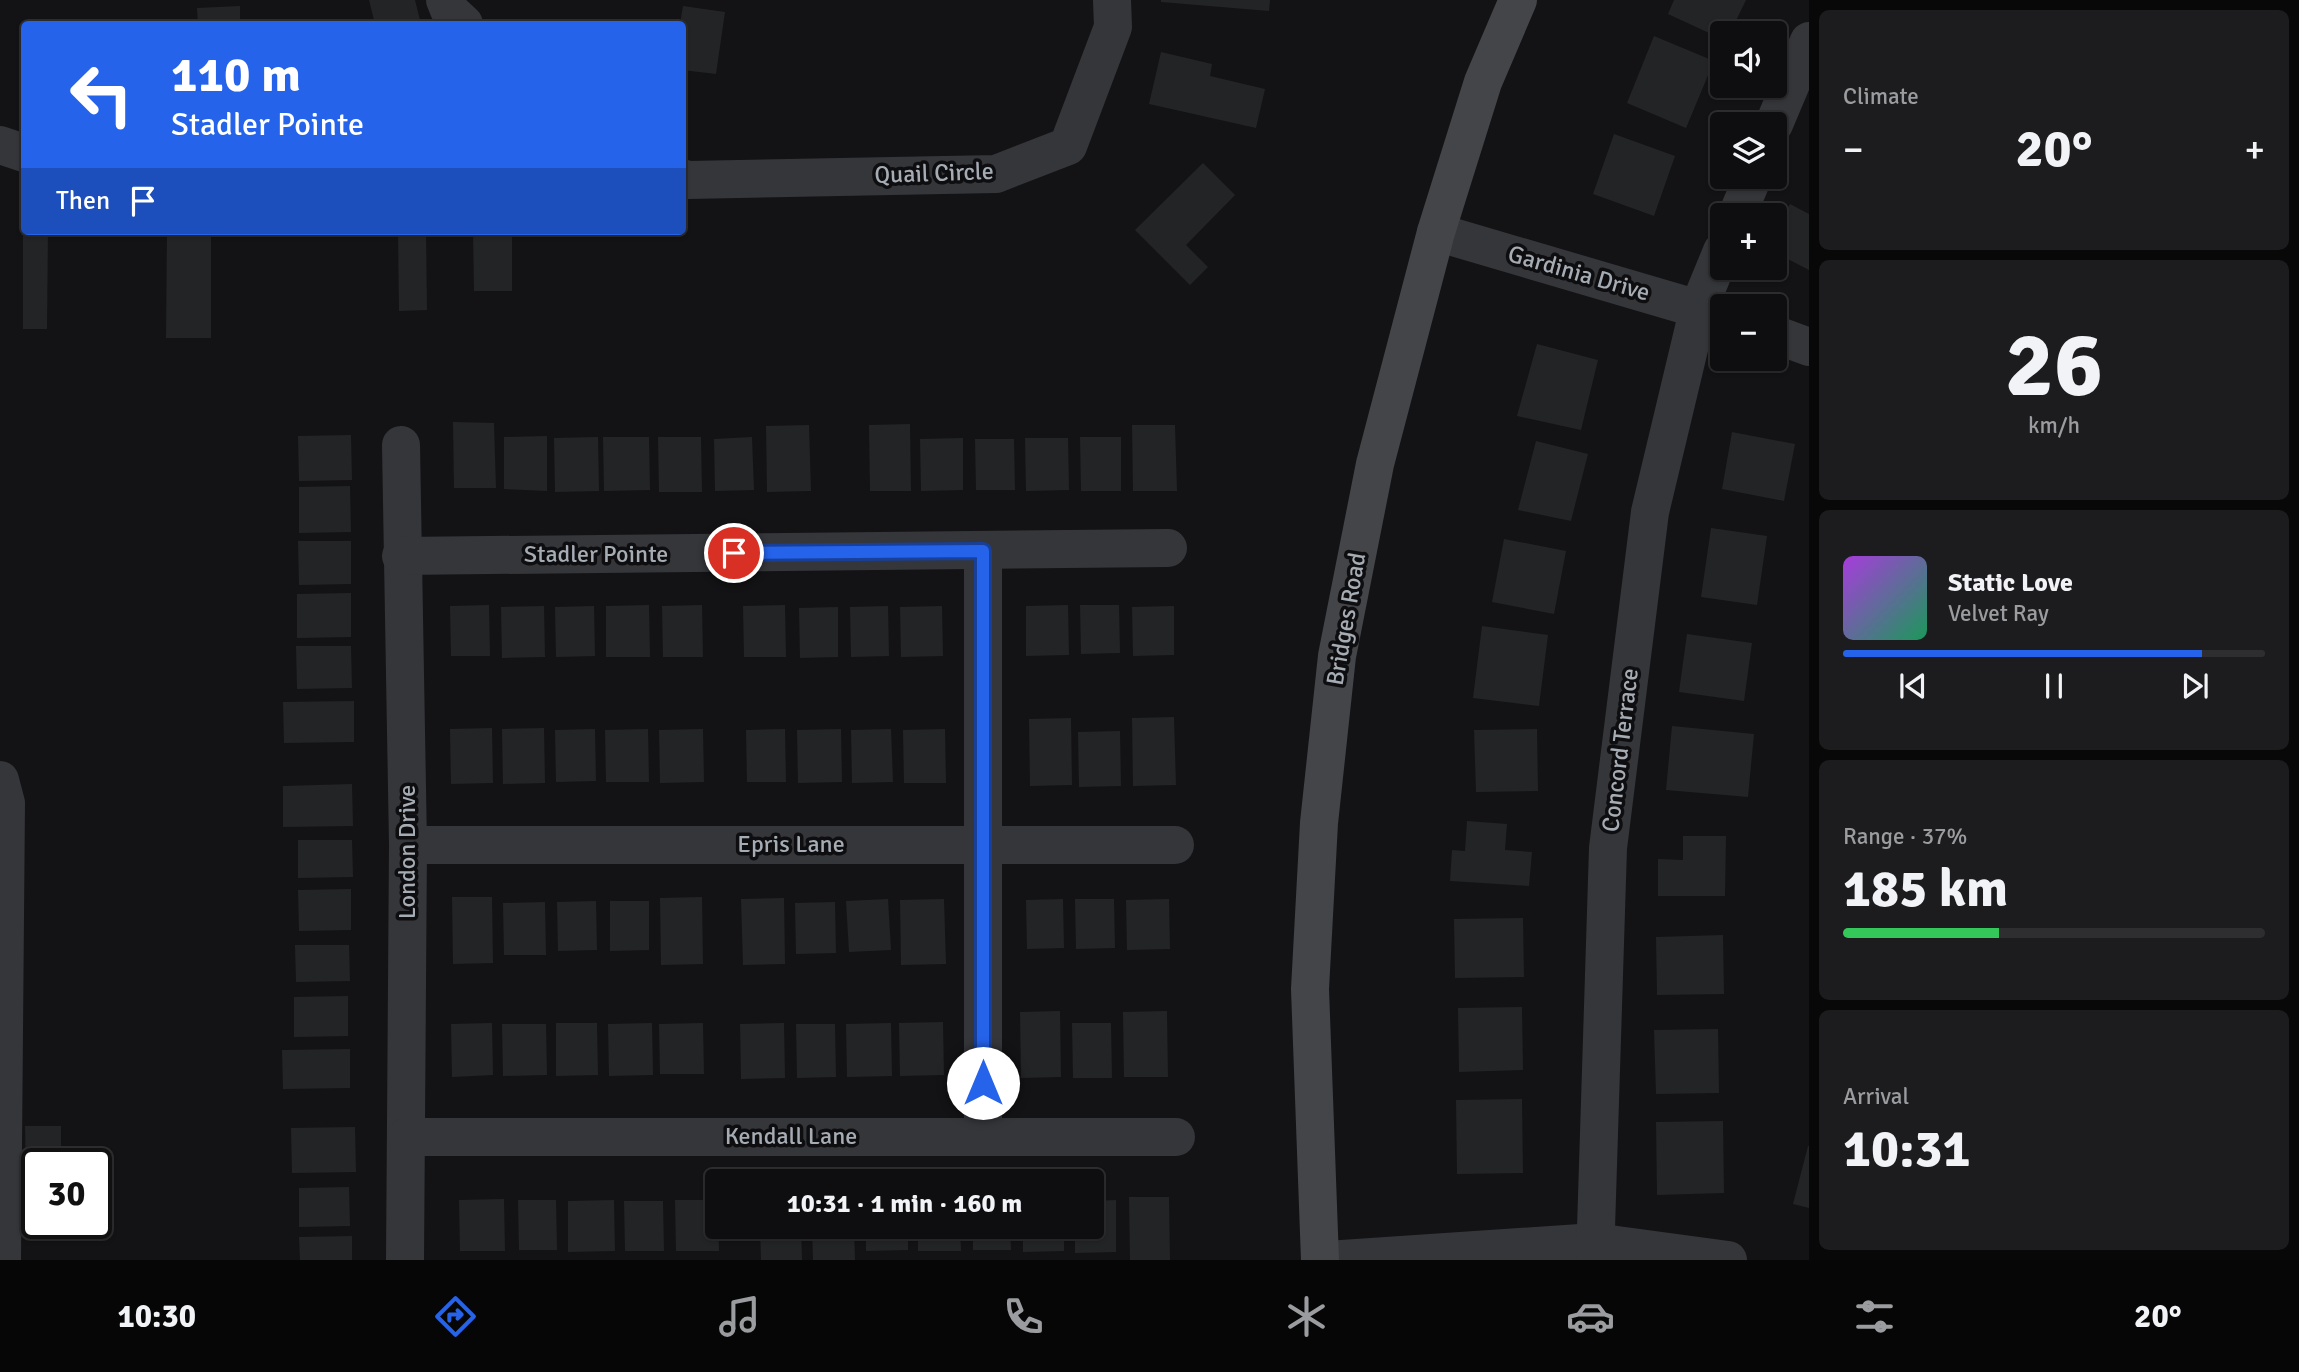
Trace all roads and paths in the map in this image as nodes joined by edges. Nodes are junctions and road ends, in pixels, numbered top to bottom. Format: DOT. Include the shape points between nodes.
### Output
graph roads {
  1 [pos="445,0"];
  2 [pos="1112,0"];
  3 [pos="1518,0"];
  4 [pos="461,21"];
  5 [pos="1809,41"];
  6 [pos="1779,112"];
  7 [pos="0,145"];
  8 [pos="21,152"];
  9 [pos="686,179"];
  10 [pos="1436,232"];
  11 [pos="1710,311"];
  12 [pos="1787,339"];
  13 [pos="1809,347"];
  14 [pos="401,444"];
  15 [pos="1168,548"];
  16 [pos="983,551"];
  17 [pos="401,556"];
  18 [pos="0,780"];
  19 [pos="981,844"];
  20 [pos="408,845"];
  21 [pos="1175,845"];
  22 [pos="983,1136"];
  23 [pos="406,1137"];
  24 [pos="1176,1137"];
  25 [pos="1595,1251"];
  26 [pos="2,1260"];
  27 [pos="405,1260"];
  28 [pos="1320,1260"];
  29 [pos="1327,1260"];
  30 [pos="1728,1260"];
  1 -- 4 [label="street"];
  2 -- 9 [label="street, Quail Circle" via="1113,27 1068,146 996,174"];
  3 -- 10 [label="street, Bridges Road" via="1483,82"];
  5 -- 6 [label="street"];
  7 -- 8 [label="street"];
  10 -- 11 [label="street, Gardinia Drive"];
  10 -- 28 [label="street, Bridges Road" via="1375,464 1337,656 1319,823 1310,989"];
  11 -- 25 [label="street, Concord Terrace" via="1650,512 1608,848"];
  12 -- 13 [label="street"];
  14 -- 17 [label="street, London Drive"];
  15 -- 16 [label="street, Stadler Pointe"];
  16 -- 17 [label="street, Stadler Pointe"];
  16 -- 19 [label="street"];
  17 -- 20 [label="street, London Drive"];
  18 -- 26 [label="street" via="6,803"];
  19 -- 20 [label="street, Epris Lane"];
  19 -- 21 [label="street, Epris Lane"];
  19 -- 22 [label="street"];
  20 -- 23 [label="street, London Drive"];
  22 -- 23 [label="street, Kendall Lane"];
  22 -- 24 [label="street, Kendall Lane"];
  23 -- 27 [label="street, London Drive"];
  25 -- 29 [label="street"];
  25 -- 30 [label="street"];
}
